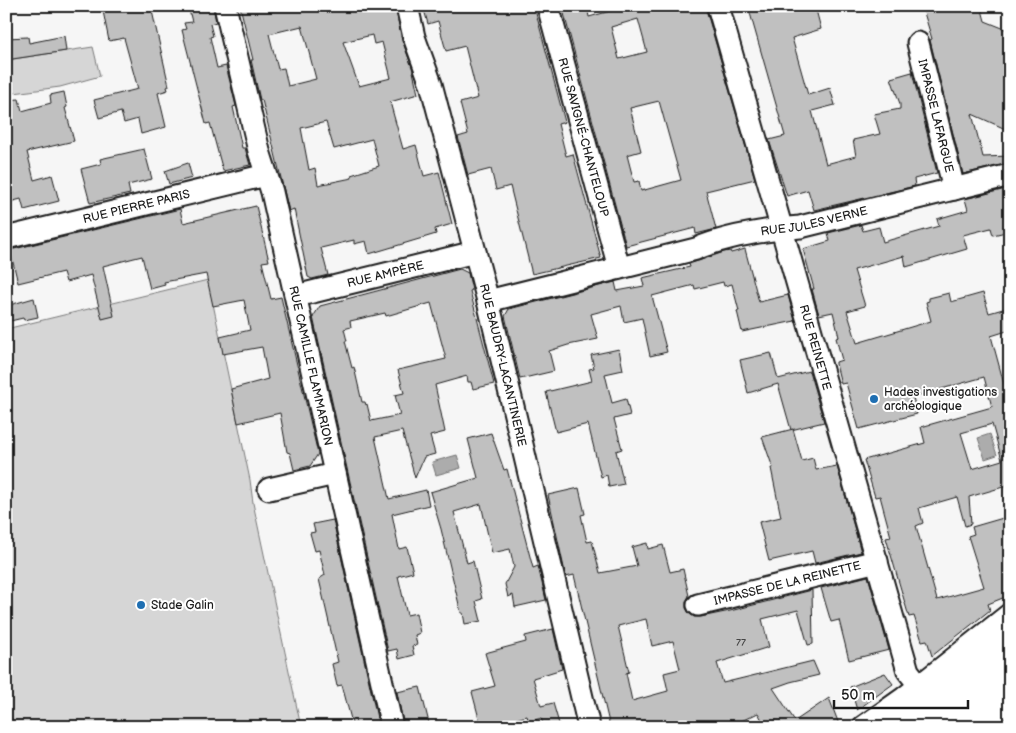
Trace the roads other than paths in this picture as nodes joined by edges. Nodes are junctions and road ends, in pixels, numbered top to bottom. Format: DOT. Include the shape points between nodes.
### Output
graph roads {
  1 [pos="225,6"];
  2 [pos="406,6"];
  3 [pos="548,6"];
  4 [pos="718,6"];
  5 [pos="918,43"];
  6 [pos="266,175"];
  7 [pos="1010,175"];
  8 [pos="954,189"];
  9 [pos="782,228"];
  10 [pos="6,238"];
  11 [pos="475,252"];
  12 [pos="619,268"];
  13 [pos="296,296"];
  14 [pos="488,301"];
  15 [pos="335,474"];
  16 [pos="268,489"];
  17 [pos="877,561"];
  18 [pos="698,605"];
  19 [pos="1010,614"];
  20 [pos="1010,642"];
  21 [pos="1009,683"];
  22 [pos="919,685"];
  23 [pos="392,727"];
  24 [pos="589,727"];
  25 [pos="863,727"];
  26 [pos="900,727"];
  27 [pos="938,727"];
  28 [pos="976,727"];
  1 -- 6 [label="street, RUE CAMILLE FLAMMARION"];
  2 -- 11 [label="street, RUE BAUDRY-LACANTINERIE" via="431,84"];
  3 -- 12 [label="street, RUE SAVIGNÉ-CHANTELOUP"];
  4 -- 9 [label="street, RUE REINETTE"];
  5 -- 8 [label="street, IMPASSE LAFARGUE"];
  6 -- 10 [label="street, RUE PIERRE PARIS"];
  6 -- 13 [label="street, RUE CAMILLE FLAMMARION"];
  7 -- 8 [label="street, RUE JULES VERNE"];
  8 -- 9 [label="street, RUE JULES VERNE"];
  9 -- 12 [label="street, RUE JULES VERNE"];
  9 -- 17 [label="street, RUE REINETTE"];
  11 -- 13 [label="street, RUE AMPÈRE"];
  11 -- 14 [label="street, RUE BAUDRY-LACANTINERIE"];
  12 -- 14 [label="street, RUE JULES VERNE"];
  13 -- 15 [label="street, RUE CAMILLE FLAMMARION"];
  14 -- 24 [label="street, RUE BAUDRY-LACANTINERIE"];
  15 -- 16 [label="street"];
  15 -- 23 [label="street, RUE CAMILLE FLAMMARION"];
  17 -- 18 [label="street, IMPASSE DE LA REINETTE"];
  17 -- 22 [label="street, RUE REINETTE" via="908,671"];
  19 -- 22 [label="street"];
  20 -- 26 [label="main road"];
  21 -- 27 [label="main road"];
  21 -- 28 [label="street"];
  22 -- 25 [label="street"];
}
